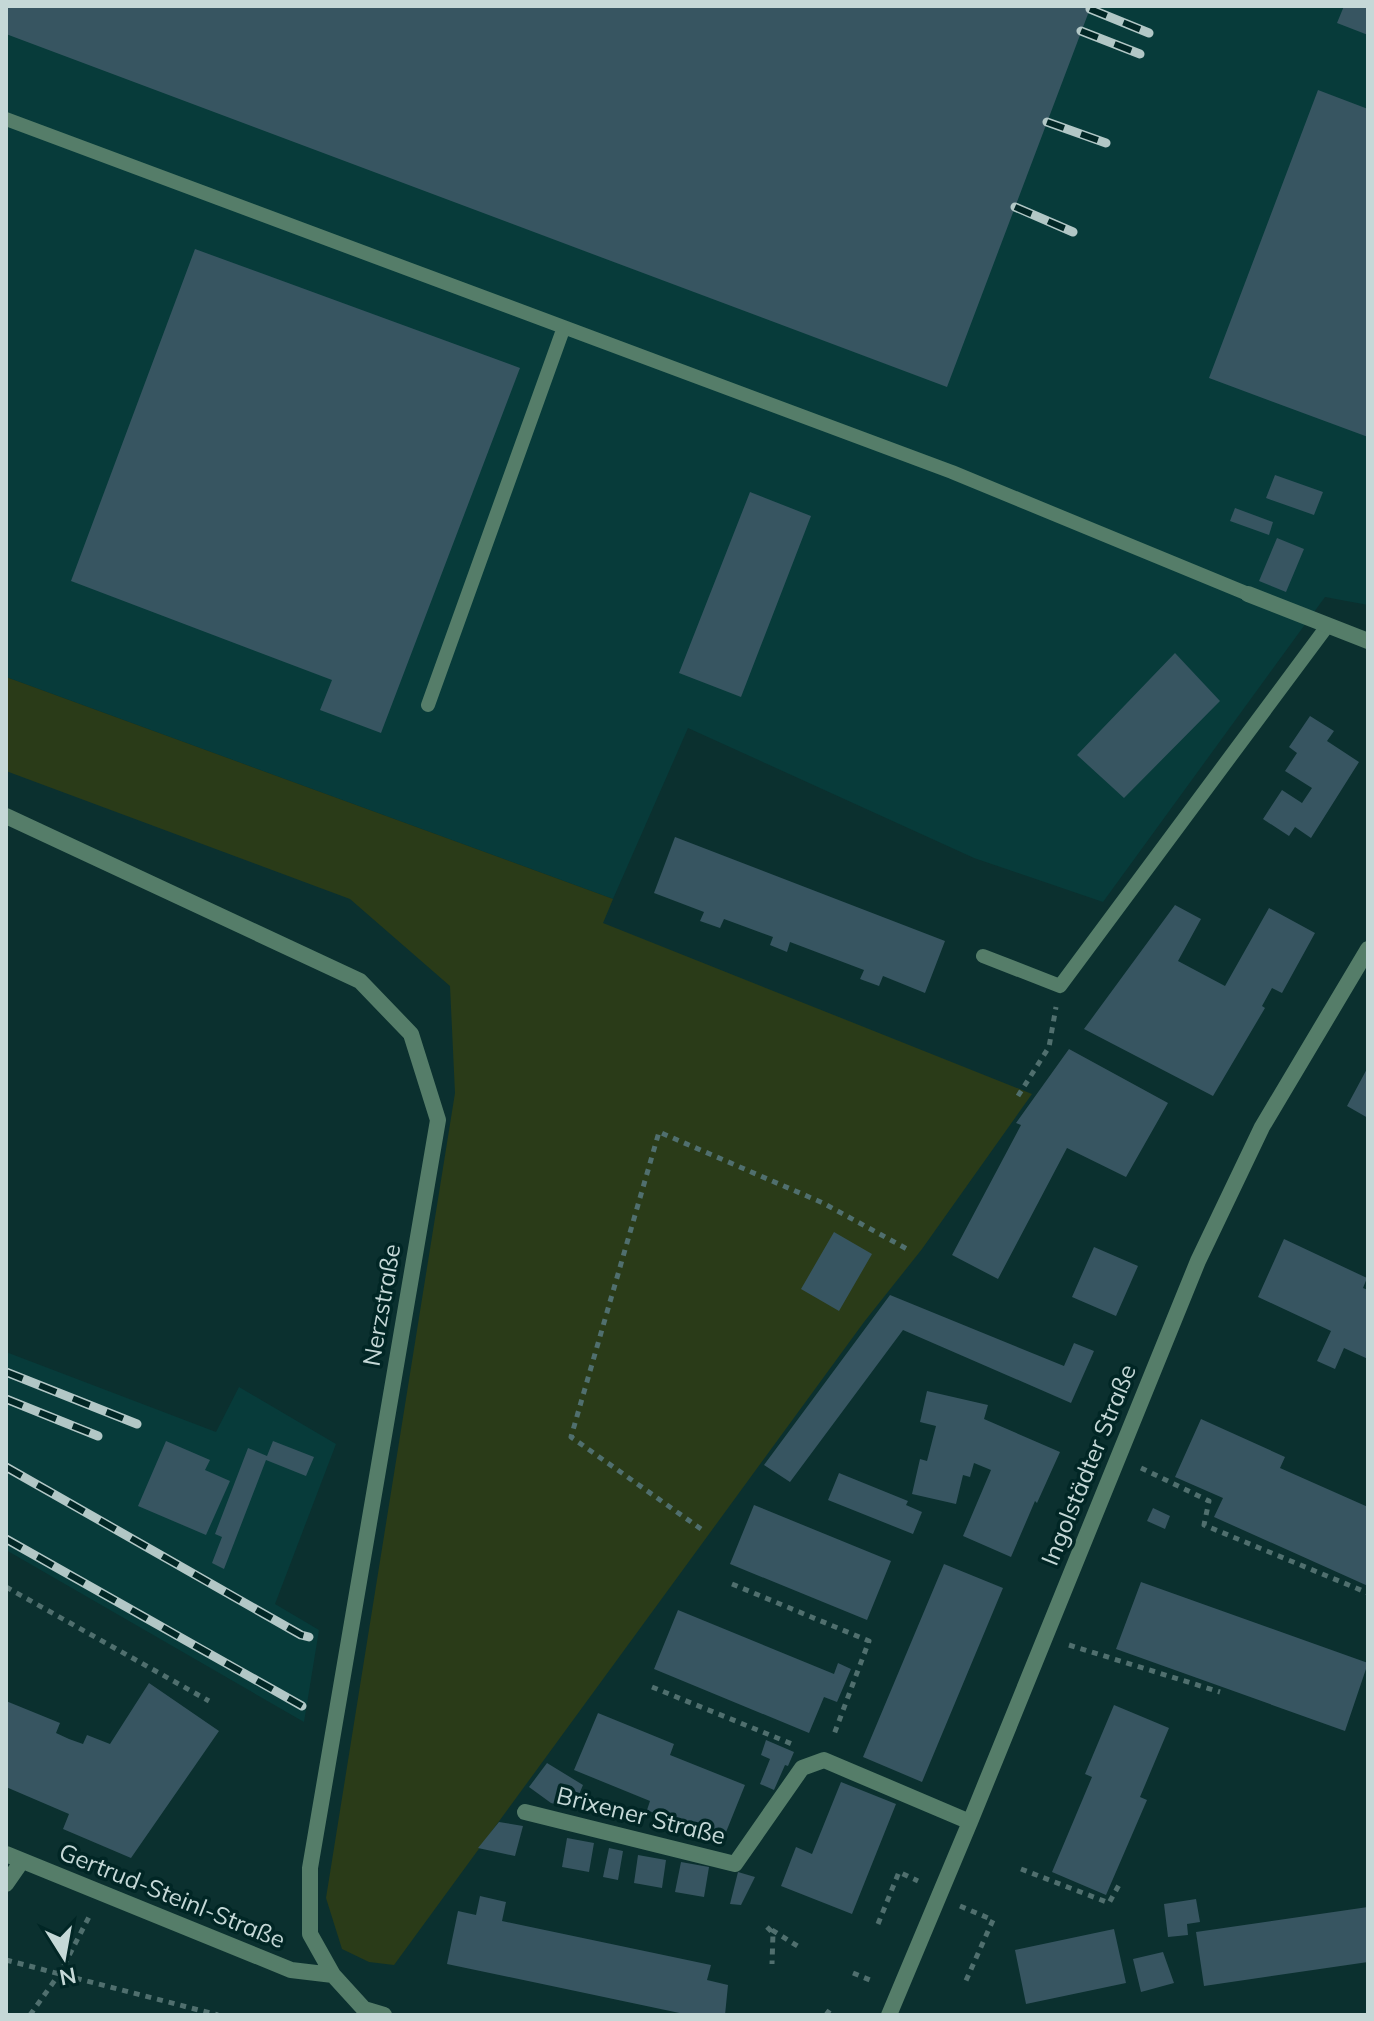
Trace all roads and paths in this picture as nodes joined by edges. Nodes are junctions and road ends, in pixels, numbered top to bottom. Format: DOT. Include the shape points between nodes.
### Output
graph roads {
  1 [pos="6,119"];
  2 [pos="564,327"];
  3 [pos="1248,594"];
  4 [pos="1328,625"];
  5 [pos="1368,641"];
  6 [pos="428,705"];
  7 [pos="6,816"];
  8 [pos="1368,949"];
  9 [pos="983,956"];
  10 [pos="1060,986"];
  11 [pos="1018,1096"];
  12 [pos="907,1249"];
  13 [pos="1118,1458"];
  14 [pos="701,1529"];
  15 [pos="732,1584"];
  16 [pos="6,1587"];
  17 [pos="1368,1593"];
  18 [pos="1045,1636"];
  19 [pos="652,1687"];
  20 [pos="1220,1692"];
  21 [pos="209,1701"];
  22 [pos="818,1762"];
  23 [pos="525,1812"];
  24 [pos="970,1822"];
  25 [pos="14,1858"];
  26 [pos="1021,1869"];
  27 [pos="6,1884"];
  28 [pos="894,1885"];
  29 [pos="1119,1885"];
  30 [pos="101,1893"];
  31 [pos="878,1924"];
  32 [pos="799,1947"];
  33 [pos="981,1947"];
  34 [pos="6,1960"];
  35 [pos="772,1964"];
  36 [pos="60,1973"];
  37 [pos="853,1973"];
  38 [pos="333,1975"];
  39 [pos="870,1980"];
  40 [pos="964,1985"];
  41 [pos="831,2008"];
  42 [pos="30,2015"];
  43 [pos="218,2015"];
  44 [pos="384,2015"];
  45 [pos="826,2015"];
  46 [pos="889,2015"];
  1 -- 2 [label="lane"];
  2 -- 3 [label="lane" via="952,472"];
  2 -- 6 [label="lane"];
  3 -- 4 [label="street"];
  4 -- 5 [label="street"];
  4 -- 10 [label="lane"];
  7 -- 38 [label="street, Nerzstraße" via="360,981 411,1034 438,1120 310,1868 310,1934"];
  8 -- 13 [label="street, Ingolstädter Straße" via="1262,1127 1198,1261"];
  9 -- 10 [label="lane"];
  10 -- 11 [label="path" via="1049,1047"];
  12 -- 14 [label="path" via="823,1203 659,1132 571,1437"];
  13 -- 17 [label="path" via="1209,1501 1204,1525"];
  13 -- 18 [label="street, Ingolstädter Straße"];
  15 -- 22 [label="path" via="869,1641"];
  16 -- 21 [label="path"];
  18 -- 20 [label="path"];
  18 -- 24 [label="street, Ingolstädter Straße"];
  19 -- 22 [label="path" via="800,1747"];
  22 -- 23 [label="street, Brixener Straße" via="802,1768 735,1864"];
  22 -- 24 [label="street"];
  24 -- 46 [label="street, Ingolstädter Straße"];
  25 -- 27 [label="street, Gertrud-Steinl-Straße"];
  25 -- 30 [label="street, Gertrud-Steinl-Straße"];
  26 -- 29 [label="path" via="1109,1903"];
  28 -- 31 [label="path"];
  30 -- 36 [label="path"];
  30 -- 38 [label="street, Gertrud-Steinl-Straße" via="291,1970"];
  32 -- 35 [label="path" via="767,1927 773,1933"];
  33 -- 40 [label="path"];
  34 -- 36 [label="path"];
  36 -- 42 [label="path"];
  36 -- 43 [label="path"];
  37 -- 39 [label="path"];
  38 -- 44 [label="street, Nerzstraße" via="364,2009"];
  41 -- 45 [label="path"];
}
